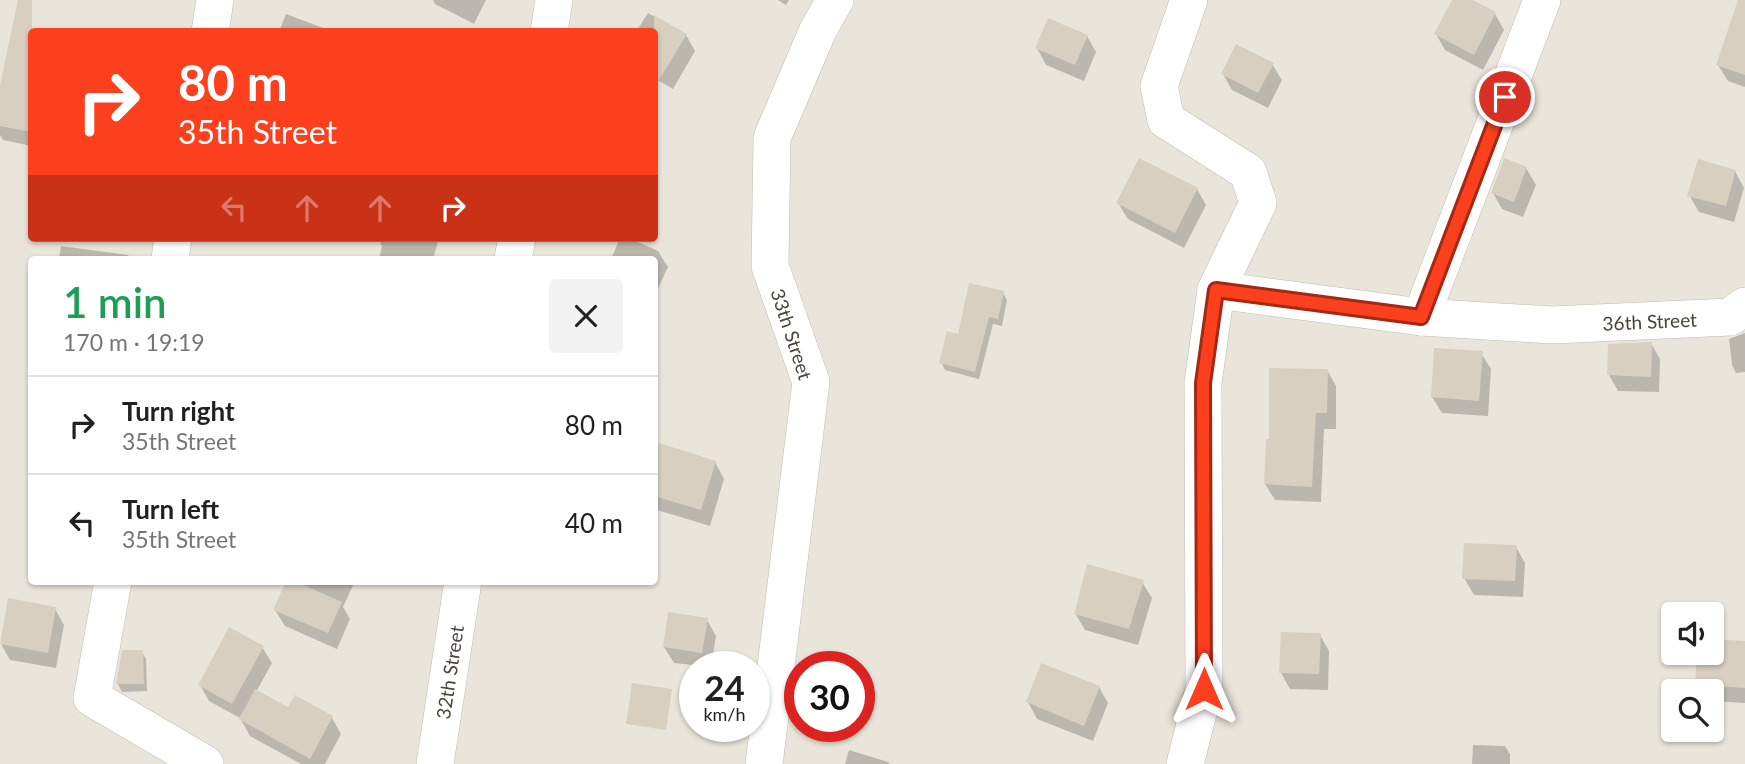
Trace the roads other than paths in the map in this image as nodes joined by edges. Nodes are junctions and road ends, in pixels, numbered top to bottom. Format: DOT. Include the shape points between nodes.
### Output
graph roads {
  1 [pos="215,0"];
  2 [pos="554,0"];
  3 [pos="835,0"];
  4 [pos="1189,0"];
  5 [pos="1542,0"];
  6 [pos="211,28"];
  7 [pos="550,28"];
  8 [pos="1216,290"];
  9 [pos="1745,306"];
  10 [pos="1421,317"];
  11 [pos="112,585"];
  12 [pos="462,585"];
  13 [pos="205,764"];
  14 [pos="435,764"];
  15 [pos="764,764"];
  16 [pos="1185,764"];
  1 -- 6 [label="street"];
  2 -- 7 [label="street"];
  3 -- 15 [label="street, 33th Street" via="772,138 770,266 811,382"];
  4 -- 8 [label="street" via="1159,86 1166,120 1248,172 1258,203"];
  5 -- 10 [label="street"];
  8 -- 10 [label="street, 36th Street"];
  8 -- 16 [label="street" via="1203,383 1204,689"];
  9 -- 10 [label="street, 36th Street" via="1730,317 1552,325"];
  11 -- 13 [label="street" via="92,698"];
  12 -- 14 [label="street, 32th Street"];
}
